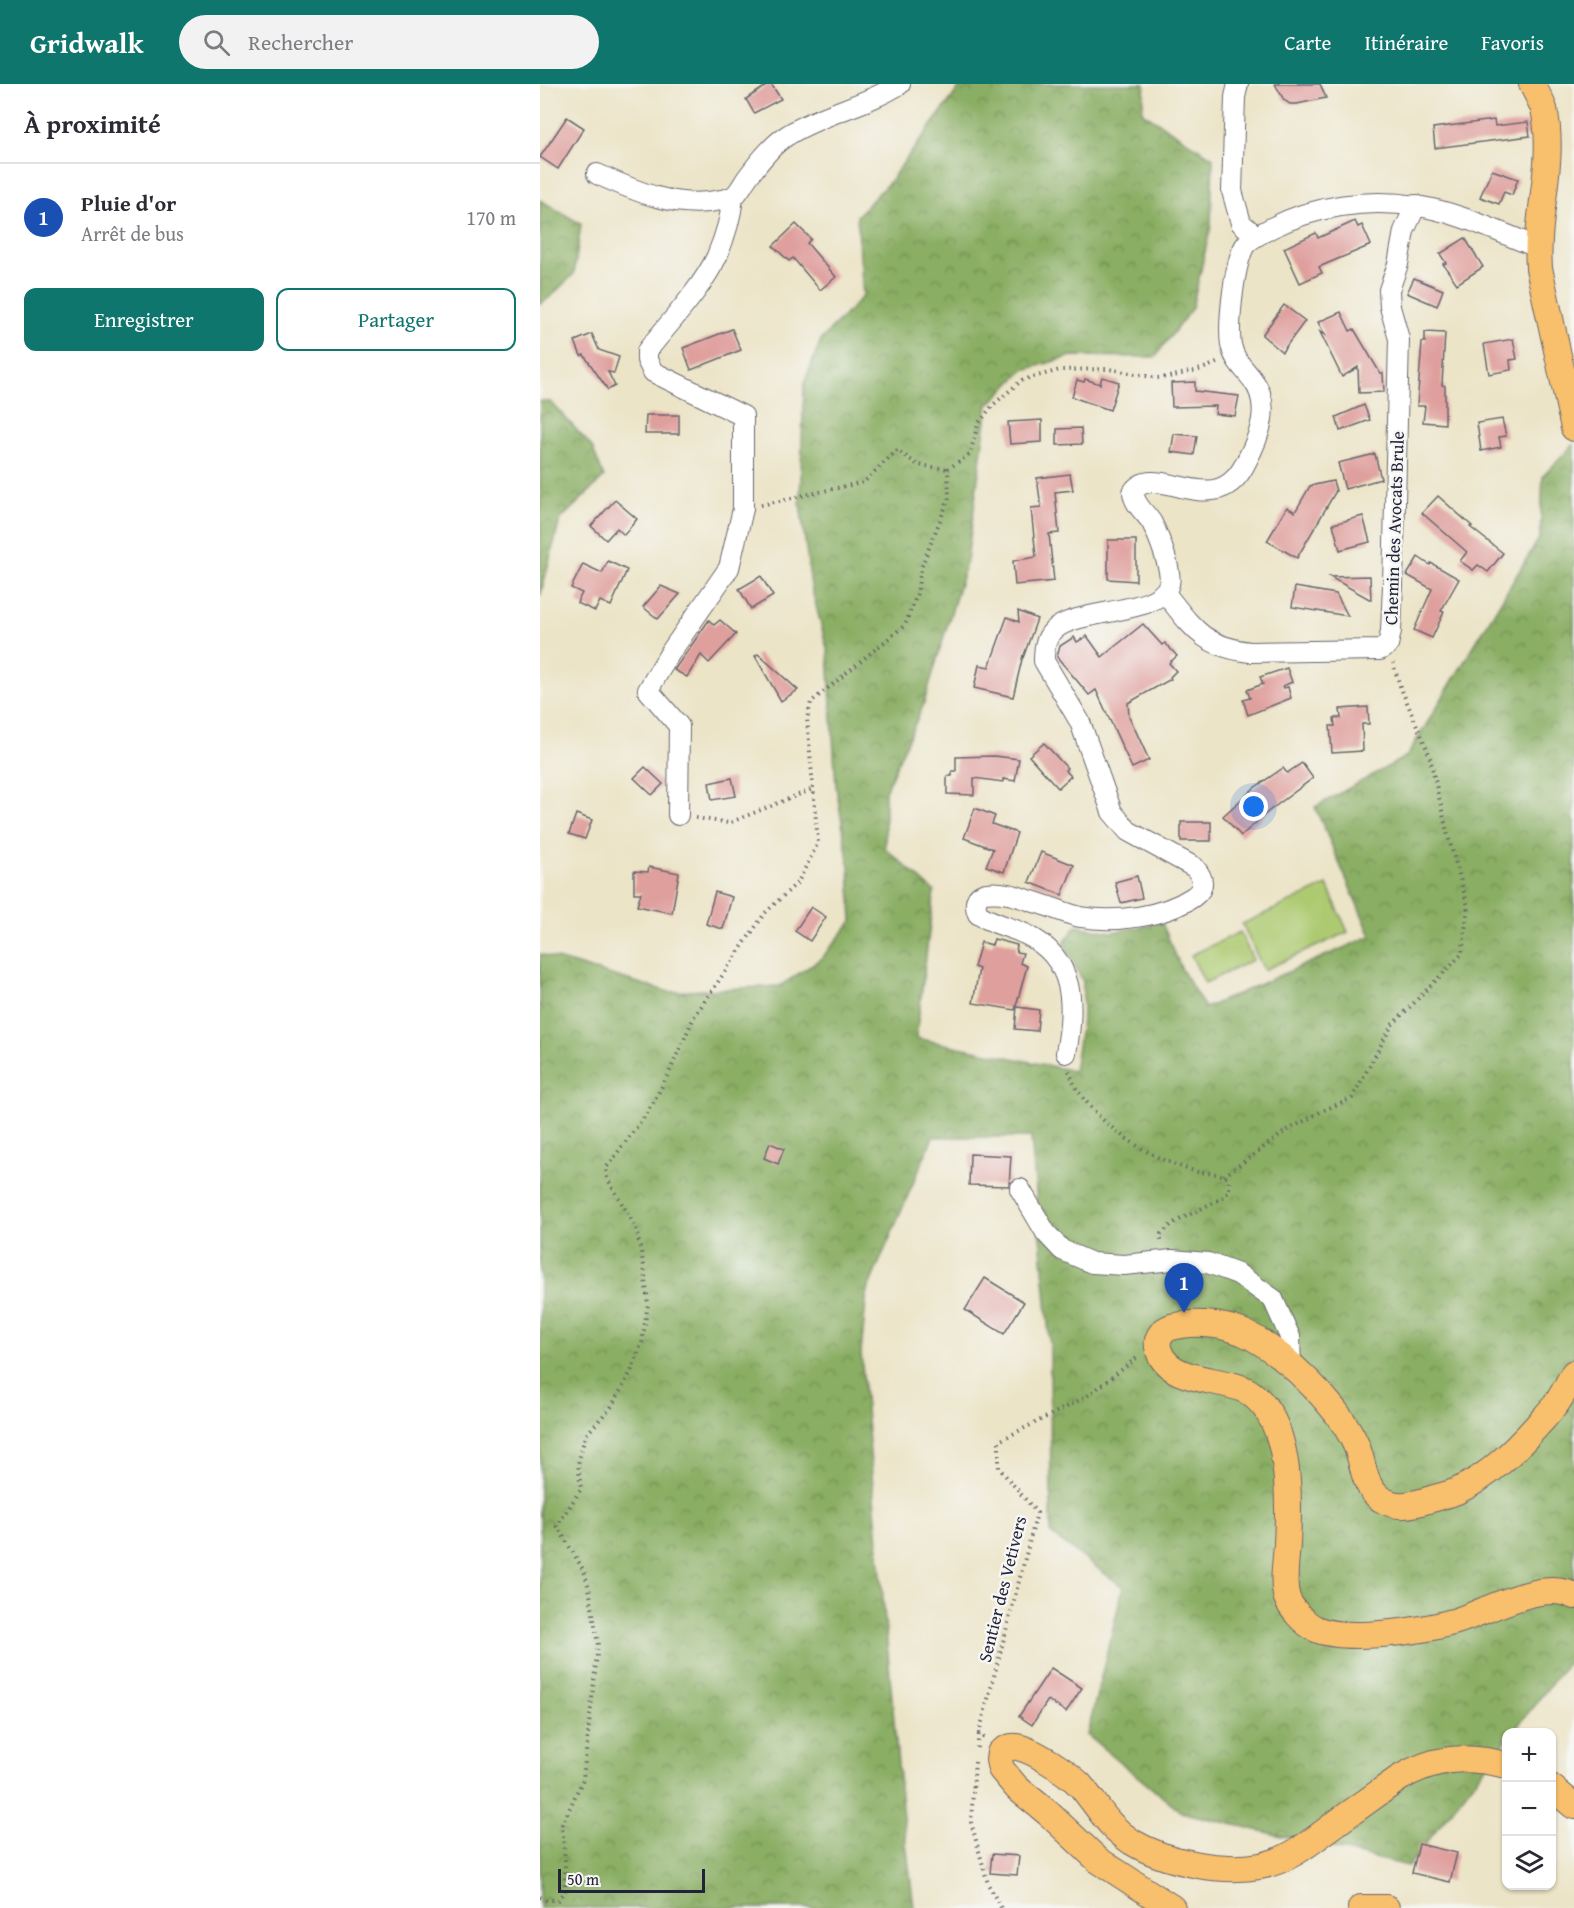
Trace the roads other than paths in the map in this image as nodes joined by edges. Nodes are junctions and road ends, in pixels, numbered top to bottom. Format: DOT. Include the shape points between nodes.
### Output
graph roads {
  1 [pos="900,84"];
  2 [pos="1238,84"];
  3 [pos="1532,84"];
  4 [pos="597,174"];
  5 [pos="733,196"];
  6 [pos="1416,205"];
  7 [pos="1256,236"];
  8 [pos="1537,247"];
  9 [pos="1574,428"];
  10 [pos="1165,593"];
  11 [pos="678,815"];
  12 [pos="1066,1053"];
  13 [pos="1020,1189"];
  14 [pos="1291,1366"];
  15 [pos="1574,1373"];
  16 [pos="1574,1596"];
  17 [pos="1502,1765"];
  18 [pos="1556,1791"];
  19 [pos="1574,1806"];
  20 [pos="1172,1908"];
  21 [pos="1360,1908"];
  22 [pos="1386,1908"];
  1 -- 5 [label="street" via="787,135 773,146"];
  2 -- 7 [label="street" via="1234,97 1232,191 1241,223"];
  3 -- 8 [label="main road" via="1544,109 1547,166"];
  4 -- 5 [label="street" via="667,200 708,203"];
  5 -- 11 [label="street" via="731,216 717,257 647,351 653,372 742,416 743,509 729,568 648,690 679,726"];
  6 -- 7 [label="street" via="1350,204 1315,210"];
  6 -- 8 [label="street"];
  6 -- 10 [label="street, Chemin des Avocats Brule" via="1404,231 1389,290 1399,339 1391,631 1384,648 1250,652 1218,646 1193,628"];
  7 -- 10 [label="street" via="1242,251 1236,272 1230,333 1234,356 1256,384 1264,407 1245,465 1224,487 1213,491 1157,482 1141,485 1133,492 1153,525 1170,574"];
  8 -- 9 [label="main road"];
  10 -- 12 [label="street" via="1141,604 1067,622 1054,629 1047,639 1044,661 1080,722 1112,812 1128,831 1194,867 1203,885 1199,893 1183,904 1132,917 1080,916 1008,894 984,893 976,903 978,914 986,919 1039,942 1064,971 1071,998"];
  13 -- 14 [label="street" via="1046,1233 1062,1250 1092,1263 1124,1265 1173,1260 1208,1263 1238,1274 1273,1299 1290,1337"];
  14 -- 15 [label="main road" via="1342,1422 1379,1498 1404,1506 1455,1492 1509,1456 1556,1405"];
  14 -- 16 [label="main road" via="1243,1333 1218,1325 1195,1323 1166,1329 1157,1342 1159,1354 1166,1362 1187,1376 1247,1391 1263,1403 1273,1420 1283,1447 1289,1511 1287,1598 1314,1629 1338,1634 1391,1633 1453,1622 1546,1591 1566,1591"];
  17 -- 20 [label="main road" via="1453,1759 1432,1762 1398,1779 1288,1857 1260,1866 1232,1868 1188,1863 1149,1851 1112,1828 1079,1784 1060,1769 1017,1747 1000,1753 1001,1769 1017,1788 1098,1860"];
  18 -- 19 [label="main road"];
  21 -- 22 [label="main road"];
}
